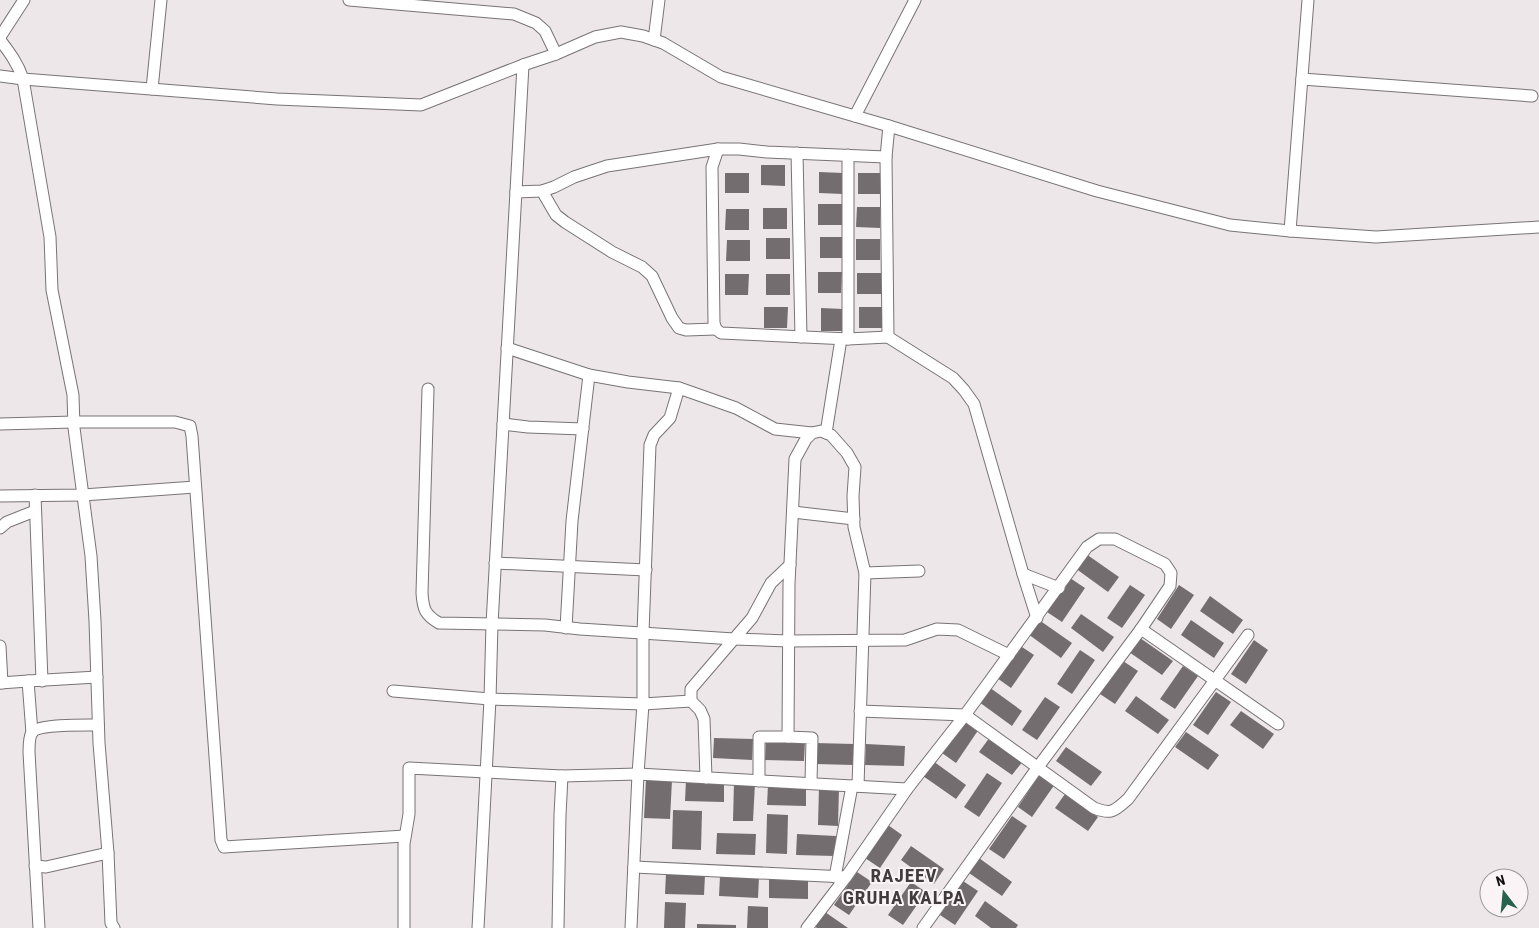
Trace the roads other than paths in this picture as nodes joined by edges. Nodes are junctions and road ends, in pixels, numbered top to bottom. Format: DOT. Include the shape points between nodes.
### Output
graph roads {
  1 [pos="24,0"];
  2 [pos="161,0"];
  3 [pos="349,0"];
  4 [pos="659,0"];
  5 [pos="915,0"];
  6 [pos="1308,0"];
  7 [pos="411,3"];
  8 [pos="0,39"];
  9 [pos="654,40"];
  10 [pos="556,54"];
  11 [pos="523,65"];
  12 [pos="0,76"];
  13 [pos="1302,79"];
  14 [pos="23,80"];
  15 [pos="152,89"];
  16 [pos="1532,96"];
  17 [pos="855,116"];
  18 [pos="889,126"];
  19 [pos="718,149"];
  20 [pos="797,153"];
  21 [pos="848,155"];
  22 [pos="886,157"];
  23 [pos="542,191"];
  24 [pos="516,192"];
  25 [pos="1539,228"];
  26 [pos="1290,231"];
  27 [pos="716,328"];
  28 [pos="801,337"];
  29 [pos="888,337"];
  30 [pos="845,339"];
  31 [pos="507,348"];
  32 [pos="589,375"];
  33 [pos="680,388"];
  34 [pos="428,389"];
  35 [pos="74,422"];
  36 [pos="0,424"];
  37 [pos="503,424"];
  38 [pos="582,429"];
  39 [pos="812,433"];
  40 [pos="826,433"];
  41 [pos="195,487"];
  42 [pos="35,495"];
  43 [pos="83,495"];
  44 [pos="0,496"];
  45 [pos="35,511"];
  46 [pos="793,512"];
  47 [pos="854,519"];
  48 [pos="0,528"];
  49 [pos="495,563"];
  50 [pos="790,565"];
  51 [pos="570,567"];
  52 [pos="646,570"];
  53 [pos="919,571"];
  54 [pos="865,573"];
  55 [pos="1023,574"];
  56 [pos="1058,588"];
  57 [pos="1037,618"];
  58 [pos="492,624"];
  59 [pos="566,628"];
  60 [pos="1141,629"];
  61 [pos="643,633"];
  62 [pos="1248,635"];
  63 [pos="734,639"];
  64 [pos="863,640"];
  65 [pos="788,641"];
  66 [pos="0,646"];
  67 [pos="1009,655"];
  68 [pos="97,677"];
  69 [pos="28,681"];
  70 [pos="42,681"];
  71 [pos="1214,681"];
  72 [pos="1,683"];
  73 [pos="393,691"];
  74 [pos="490,699"];
  75 [pos="691,701"];
  76 [pos="643,704"];
  77 [pos="860,711"];
  78 [pos="965,715"];
  79 [pos="98,724"];
  80 [pos="1278,724"];
  81 [pos="32,733"];
  82 [pos="788,737"];
  83 [pos="1038,767"];
  84 [pos="487,773"];
  85 [pos="638,774"];
  86 [pos="562,776"];
  87 [pos="706,778"];
  88 [pos="759,781"];
  89 [pos="811,783"];
  90 [pos="855,786"];
  91 [pos="907,789"];
  92 [pos="405,836"];
  93 [pos="108,854"];
  94 [pos="35,866"];
  95 [pos="634,867"];
  96 [pos="841,877"];
  97 [pos="39,928"];
  98 [pos="114,928"];
  99 [pos="404,928"];
  100 [pos="478,928"];
  101 [pos="558,928"];
  102 [pos="632,928"];
  103 [pos="808,928"];
  104 [pos="923,928"];
  1 -- 8 [label="street"];
  2 -- 15 [label="street"];
  3 -- 7 [label="street"];
  4 -- 9 [label="street"];
  5 -- 17 [label="street"];
  6 -- 13 [label="street"];
  7 -- 10 [label="street" via="514,14 536,23 545,31"];
  8 -- 14 [label="street" via="13,57"];
  9 -- 10 [label="street" via="621,32 596,37"];
  9 -- 17 [label="street" via="721,77"];
  10 -- 11 [label="street"];
  11 -- 15 [label="street" via="421,104 277,99"];
  11 -- 24 [label="street"];
  12 -- 14 [label="street"];
  13 -- 16 [label="street"];
  13 -- 26 [label="street"];
  14 -- 15 [label="street"];
  14 -- 35 [label="street" via="50,238 52,290 73,395"];
  17 -- 18 [label="street"];
  18 -- 22 [label="street"];
  18 -- 26 [label="street" via="1106,194 1230,225"];
  19 -- 20 [label="street"];
  19 -- 23 [label="street" via="607,166"];
  19 -- 27 [label="street" via="712,167"];
  20 -- 21 [label="street"];
  20 -- 28 [label="street"];
  21 -- 22 [label="street"];
  21 -- 30 [label="street"];
  22 -- 29 [label="street"];
  23 -- 24 [label="street"];
  23 -- 27 [label="street" via="556,215 565,222 652,276 680,328"];
  24 -- 31 [label="street"];
  25 -- 26 [label="street" via="1376,237"];
  27 -- 28 [label="street" via="721,333"];
  28 -- 30 [label="street"];
  29 -- 30 [label="street"];
  29 -- 55 [label="street" via="953,378 974,404"];
  30 -- 40 [label="street"];
  31 -- 32 [label="street"];
  31 -- 37 [label="street"];
  32 -- 33 [label="street"];
  32 -- 38 [label="street"];
  33 -- 39 [label="street" via="736,408 775,429"];
  33 -- 52 [label="street" via="670,418 654,435 650,445"];
  34 -- 58 [label="street" via="423,608 439,623"];
  35 -- 36 [label="street"];
  35 -- 41 [label="street" via="175,422 190,426"];
  35 -- 43 [label="street"];
  37 -- 38 [label="street"];
  37 -- 49 [label="street"];
  38 -- 51 [label="street"];
  39 -- 40 [label="street"];
  39 -- 46 [label="street" via="795,459"];
  40 -- 47 [label="street" via="847,453 855,466"];
  41 -- 43 [label="street"];
  41 -- 92 [label="street" via="224,847"];
  42 -- 43 [label="street"];
  42 -- 44 [label="street"];
  42 -- 45 [label="street"];
  43 -- 68 [label="street" via="91,556"];
  45 -- 48 [label="street"];
  45 -- 70 [label="street"];
  46 -- 47 [label="street"];
  46 -- 50 [label="street"];
  47 -- 54 [label="street"];
  49 -- 51 [label="street"];
  49 -- 58 [label="street"];
  50 -- 63 [label="street" via="772,583 752,618"];
  50 -- 65 [label="street"];
  51 -- 52 [label="street"];
  51 -- 59 [label="street"];
  52 -- 61 [label="street"];
  53 -- 54 [label="street"];
  54 -- 64 [label="street"];
  55 -- 56 [label="street"];
  55 -- 57 [label="street"];
  56 -- 57 [label="street"];
  56 -- 60 [label="street" via="1087,547 1099,538 1115,539 1165,564 1171,573 1170,586"];
  57 -- 67 [label="street"];
  58 -- 59 [label="street"];
  58 -- 74 [label="street"];
  59 -- 61 [label="street"];
  60 -- 71 [label="street"];
  60 -- 83 [label="street"];
  61 -- 63 [label="street"];
  61 -- 76 [label="street"];
  62 -- 71 [label="street"];
  63 -- 65 [label="street"];
  63 -- 75 [label="street" via="691,689"];
  64 -- 65 [label="street"];
  64 -- 67 [label="street" via="905,640 936,629 958,630"];
  64 -- 77 [label="street"];
  65 -- 82 [label="street"];
  66 -- 72 [label="street"];
  67 -- 78 [label="street"];
  68 -- 70 [label="street"];
  68 -- 79 [label="street"];
  69 -- 70 [label="street"];
  69 -- 72 [label="street"];
  69 -- 81 [label="street"];
  71 -- 80 [label="street"];
  71 -- 83 [label="street" via="1128,799 1116,810 1105,812 1094,808"];
  73 -- 74 [label="street"];
  74 -- 76 [label="street"];
  74 -- 84 [label="street"];
  75 -- 76 [label="street"];
  75 -- 87 [label="street" via="704,719"];
  76 -- 85 [label="street"];
  77 -- 78 [label="street"];
  77 -- 90 [label="street"];
  78 -- 83 [label="street"];
  78 -- 91 [label="street"];
  79 -- 81 [label="street" via="48,727"];
  79 -- 93 [label="street"];
  81 -- 94 [label="street" via="29,752"];
  82 -- 88 [label="street" via="759,737"];
  82 -- 89 [label="street" via="812,738"];
  83 -- 104 [label="street"];
  84 -- 86 [label="street"];
  84 -- 92 [label="street" via="409,768 409,814"];
  84 -- 100 [label="street"];
  85 -- 86 [label="street"];
  85 -- 87 [label="street"];
  85 -- 95 [label="street"];
  86 -- 101 [label="street"];
  87 -- 88 [label="street"];
  88 -- 89 [label="street"];
  89 -- 90 [label="street"];
  90 -- 91 [label="street"];
  90 -- 96 [label="street"];
  91 -- 96 [label="street"];
  92 -- 99 [label="street"];
  93 -- 94 [label="street" via="46,867"];
  93 -- 98 [label="street" via="111,923"];
  94 -- 97 [label="street"];
  95 -- 96 [label="street"];
  95 -- 102 [label="street"];
  96 -- 103 [label="street"];
}
